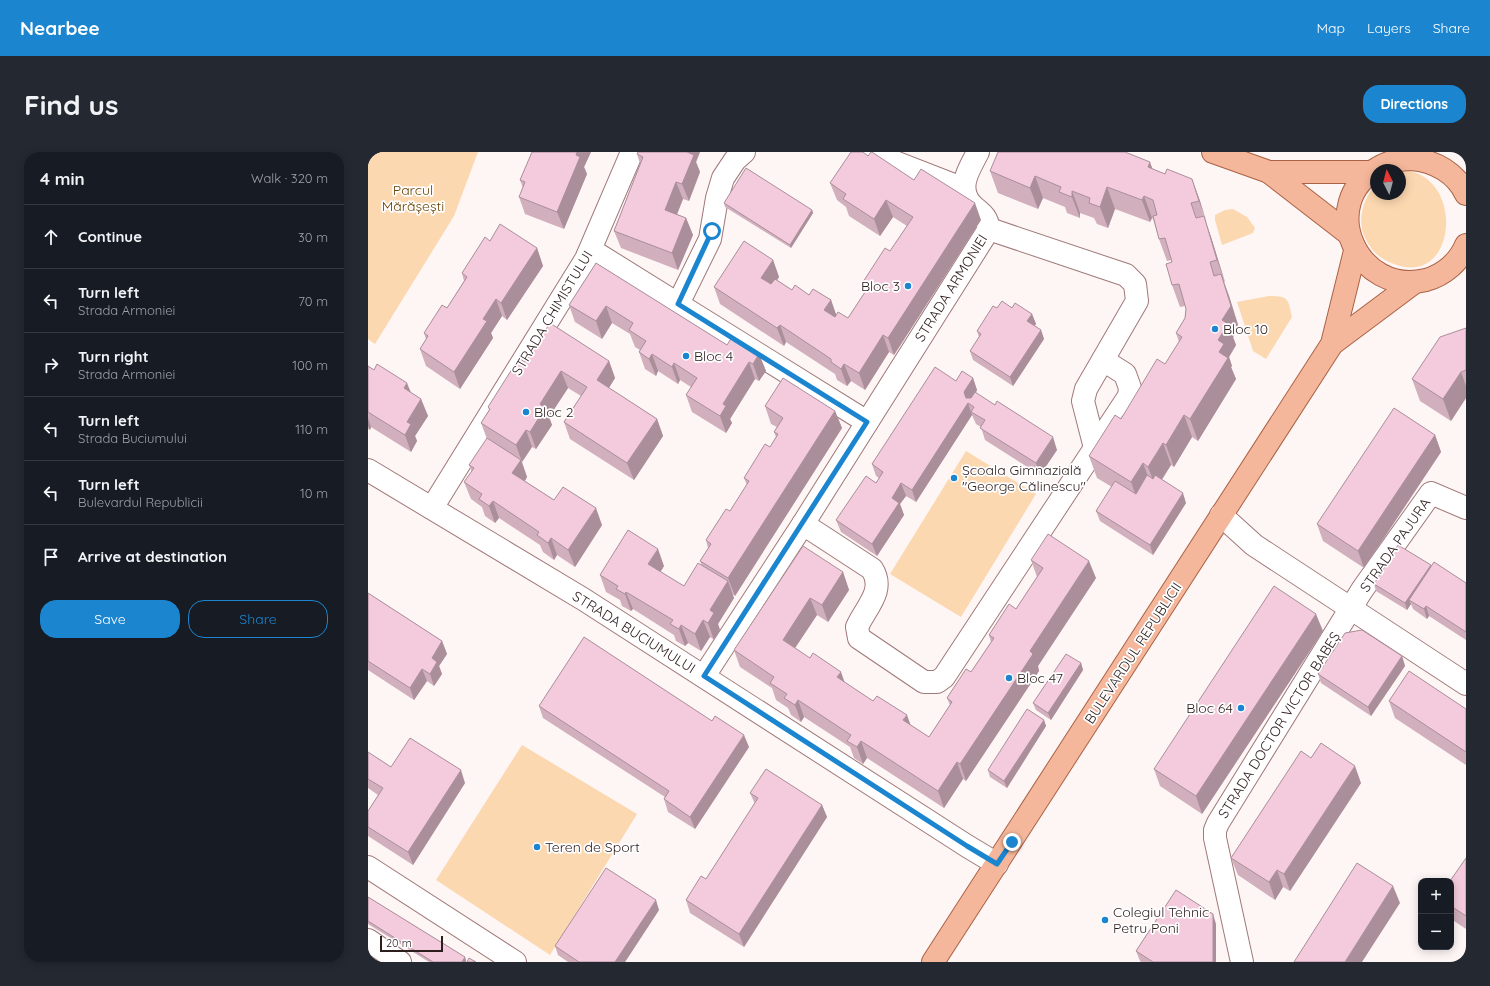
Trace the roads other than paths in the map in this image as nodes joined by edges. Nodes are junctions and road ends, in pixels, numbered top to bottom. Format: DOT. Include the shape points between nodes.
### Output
graph roads {
  1 [pos="632,152"];
  2 [pos="744,152"];
  3 [pos="869,152"];
  4 [pos="978,152"];
  5 [pos="1214,152"];
  6 [pos="1387,162"];
  7 [pos="1269,172"];
  8 [pos="964,189"];
  9 [pos="1466,194"];
  10 [pos="988,229"];
  11 [pos="1352,242"];
  12 [pos="1466,245"];
  13 [pos="591,250"];
  14 [pos="1459,267"];
  15 [pos="1416,282"];
  16 [pos="678,304"];
  17 [pos="1332,344"];
  18 [pos="1103,360"];
  19 [pos="867,422"];
  20 [pos="1095,448"];
  21 [pos="368,470"];
  22 [pos="432,508"];
  23 [pos="1466,508"];
  24 [pos="1221,516"];
  25 [pos="803,524"];
  26 [pos="1352,608"];
  27 [pos="704,676"];
  28 [pos="1466,684"];
  29 [pos="997,864"];
  30 [pos="368,867"];
  31 [pos="368,940"];
  32 [pos="400,962"];
  33 [pos="514,962"];
  34 [pos="933,962"];
  35 [pos="1242,962"];
  1 -- 13 [label="street, STRADA CHIMISTULUI"];
  2 -- 16 [label="street" via="723,178 710,239"];
  3 -- 8 [label="street"];
  4 -- 8 [label="street" via="965,180"];
  5 -- 7 [label="main road"];
  6 -- 7 [label="main road"];
  6 -- 9 [label="main road" via="1423,160 1440,166 1454,178"];
  6 -- 11 [label="main road" via="1360,184 1351,200 1348,217"];
  7 -- 11 [label="main road"];
  8 -- 10 [label="street, STRADA ARMONIEI" via="971,204 984,215"];
  10 -- 18 [label="street" via="1108,268 1126,275 1131,280 1136,289 1137,301"];
  10 -- 19 [label="street, STRADA ARMONIEI"];
  11 -- 15 [label="main road" via="1366,265 1381,275 1398,281"];
  11 -- 17 [label="main road"];
  12 -- 14 [label="main road"];
  13 -- 16 [label="street"];
  13 -- 22 [label="street, STRADA CHIMISTULUI"];
  14 -- 15 [label="main road" via="1435,278"];
  15 -- 17 [label="main road"];
  16 -- 19 [label="street"];
  17 -- 24 [label="main road, BULEVARDUL REPUBLICII"];
  18 -- 20 [label="street" via="1086,389 1083,401"];
  18 -- 20 [label="street" via="1125,374 1130,388 1129,396"];
  19 -- 25 [label="street, STRADA ARMONIEI"];
  20 -- 25 [label="street" via="947,673 937,682 924,682 859,638 857,627 876,593 875,574"];
  21 -- 22 [label="street, STRADA BUCIUMULUI"];
  22 -- 27 [label="street, STRADA BUCIUMULUI"];
  23 -- 26 [label="street, STRADA PAJURA" via="1431,493"];
  24 -- 26 [label="street" via="1254,545"];
  24 -- 29 [label="main road, BULEVARDUL REPUBLICII"];
  25 -- 27 [label="street, STRADA ARMONIEI"];
  26 -- 28 [label="street"];
  26 -- 35 [label="street, STRADA DOCTOR VICTOR BABEȘ" via="1215,830"];
  27 -- 29 [label="street, STRADA BUCIUMULUI"];
  29 -- 34 [label="main road, BULEVARDUL REPUBLICII"];
  30 -- 33 [label="street"];
  31 -- 32 [label="street"];
}
